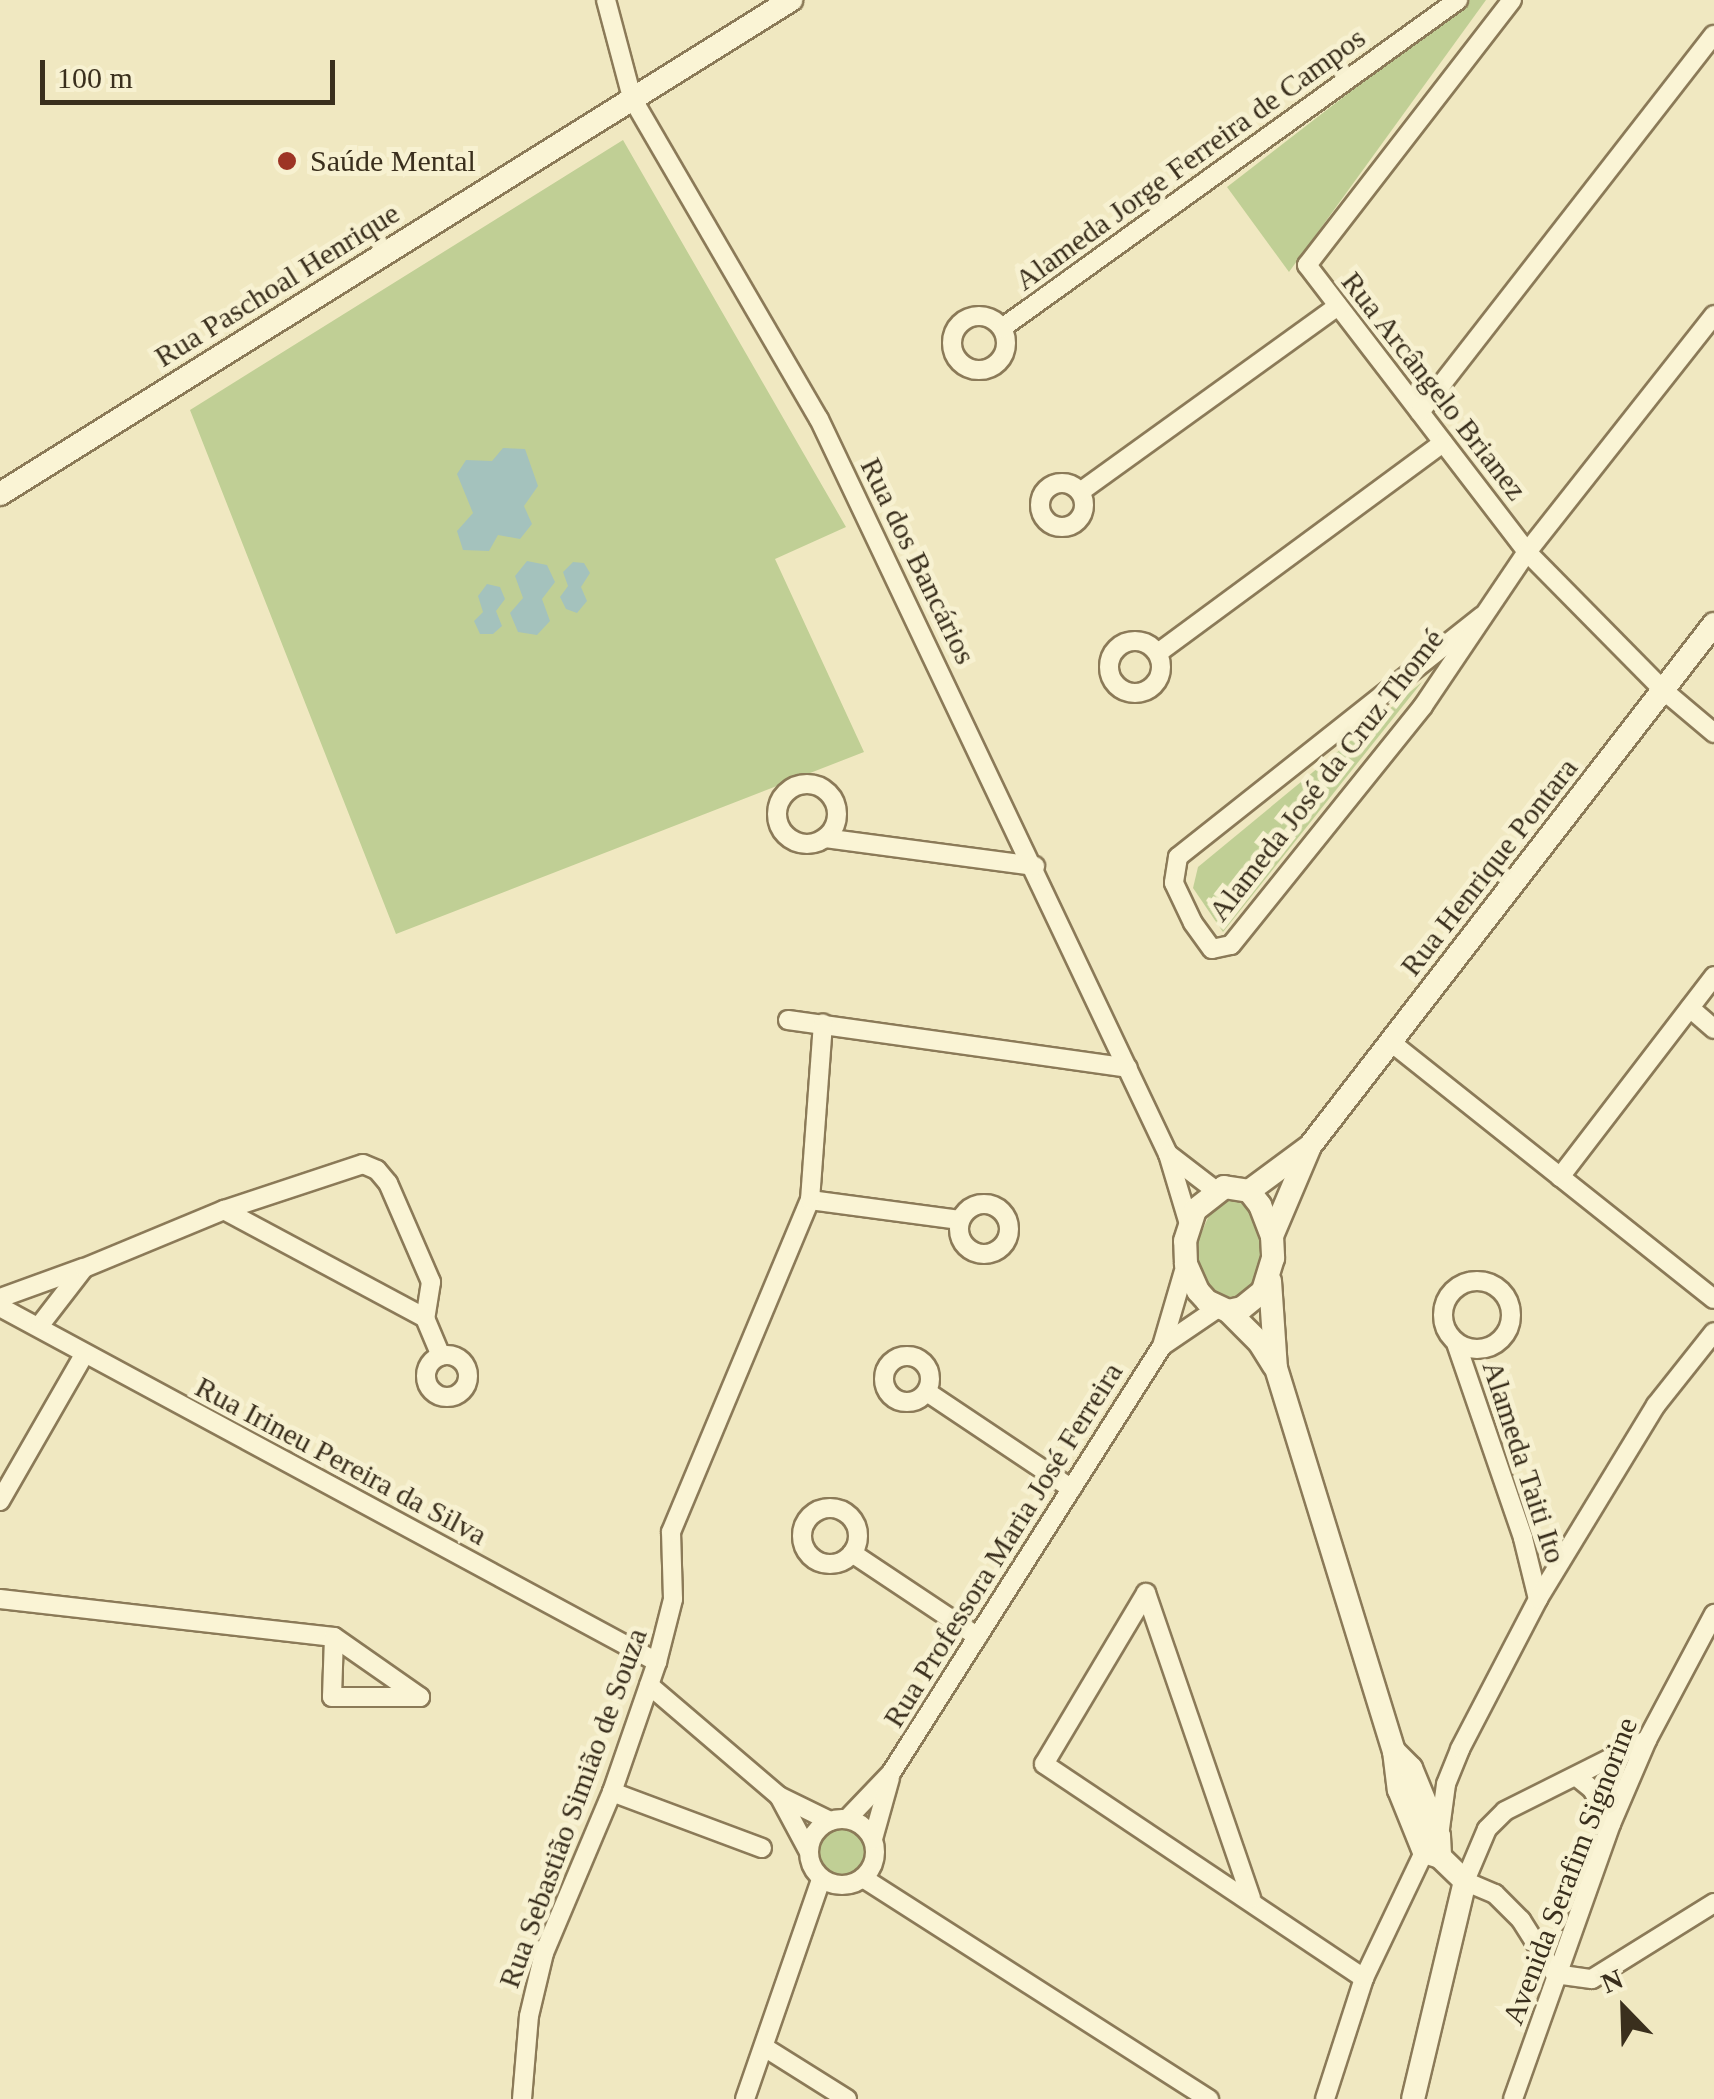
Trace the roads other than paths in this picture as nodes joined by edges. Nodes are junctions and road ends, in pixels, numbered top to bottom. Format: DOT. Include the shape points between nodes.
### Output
graph roads {
  1 [pos="606,0"];
  2 [pos="790,0"];
  3 [pos="1458,0"];
  4 [pos="1512,0"];
  5 [pos="1714,36"];
  6 [pos="632,98"];
  7 [pos="1338,306"];
  8 [pos="1714,315"];
  9 [pos="1002,328"];
  10 [pos="1420,412"];
  11 [pos="1443,442"];
  12 [pos="1080,492"];
  13 [pos="0,494"];
  14 [pos="1527,552"];
  15 [pos="1482,616"];
  16 [pos="1714,624"];
  17 [pos="1158,653"];
  18 [pos="1663,690"];
  19 [pos="1714,733"];
  20 [pos="825,838"];
  21 [pos="1035,866"];
  22 [pos="1714,976"];
  23 [pos="1690,1008"];
  24 [pos="788,1020"];
  25 [pos="823,1024"];
  26 [pos="1714,1029"];
  27 [pos="1392,1043"];
  28 [pos="1128,1068"];
  29 [pos="1310,1146"];
  30 [pos="1168,1154"];
  31 [pos="1560,1177"];
  32 [pos="1216,1190"];
  33 [pos="1250,1191"];
  34 [pos="810,1200"];
  35 [pos="224,1210"];
  36 [pos="960,1220"];
  37 [pos="1189,1224"];
  38 [pos="1272,1236"];
  39 [pos="1186,1264"];
  40 [pos="84,1268"];
  41 [pos="1270,1280"];
  42 [pos="0,1298"];
  43 [pos="1714,1299"];
  44 [pos="0,1307"];
  45 [pos="1223,1310"];
  46 [pos="425,1318"];
  47 [pos="40,1325"];
  48 [pos="1714,1332"];
  49 [pos="1456,1343"];
  50 [pos="1162,1346"];
  51 [pos="84,1355"];
  52 [pos="442,1356"];
  53 [pos="1276,1368"];
  54 [pos="927,1392"];
  55 [pos="1072,1489"];
  56 [pos="0,1501"];
  57 [pos="852,1554"];
  58 [pos="0,1599"];
  59 [pos="1538,1599"];
  60 [pos="1714,1614"];
  61 [pos="334,1637"];
  62 [pos="978,1638"];
  63 [pos="657,1662"];
  64 [pos="649,1685"];
  65 [pos="1646,1740"];
  66 [pos="891,1773"];
  67 [pos="1577,1777"];
  68 [pos="612,1792"];
  69 [pos="779,1796"];
  70 [pos="838,1820"];
  71 [pos="1611,1824"];
  72 [pos="873,1839"];
  73 [pos="762,1848"];
  74 [pos="1434,1849"];
  75 [pos="808,1850"];
  76 [pos="863,1878"];
  77 [pos="822,1879"];
  78 [pos="1464,1880"];
  79 [pos="1250,1898"];
  80 [pos="1714,1902"];
  81 [pos="1556,1974"];
  82 [pos="1364,1978"];
  83 [pos="764,2048"];
  84 [pos="522,2099"];
  85 [pos="745,2099"];
  86 [pos="847,2099"];
  87 [pos="1209,2099"];
  88 [pos="1325,2099"];
  89 [pos="1413,2099"];
  90 [pos="1512,2099"];
  1 -- 6 [label="street, Rua dos Bancários"];
  2 -- 6 [label="street, Rua Paschoal Henrique"];
  3 -- 9 [label="street, Alameda Jorge Ferreira de Campos"];
  4 -- 7 [label="street, Rua Arcângelo Brianez" via="1307,265"];
  5 -- 10 [label="street"];
  6 -- 13 [label="street, Rua Paschoal Henrique"];
  6 -- 21 [label="street, Rua dos Bancários" via="819,418"];
  7 -- 10 [label="street, Rua Arcângelo Brianez"];
  7 -- 12 [label="street"];
  8 -- 14 [label="street, Alameda José da Cruz Thomé"];
  10 -- 11 [label="street, Rua Arcângelo Brianez"];
  11 -- 14 [label="street, Rua Arcângelo Brianez"];
  11 -- 17 [label="street"];
  14 -- 15 [label="street, Alameda José da Cruz Thomé"];
  14 -- 18 [label="street, Rua Arcângelo Brianez"];
  15 -- 15 [label="street, Alameda José da Cruz Thomé" via="1178,858 1174,882 1212,949 1231,945 1264,906 1423,706"];
  16 -- 18 [label="street, Rua Henrique Pontara"];
  18 -- 19 [label="street, Rua Arcângelo Brianez"];
  18 -- 27 [label="street, Rua Henrique Pontara"];
  20 -- 21 [label="street"];
  21 -- 28 [label="street, Rua dos Bancários"];
  22 -- 23 [label="street"];
  23 -- 26 [label="street"];
  23 -- 31 [label="street"];
  24 -- 25 [label="street"];
  25 -- 28 [label="street"];
  25 -- 34 [label="street, Rua Sebastião Simião de Souza"];
  27 -- 29 [label="street, Rua Henrique Pontara"];
  27 -- 31 [label="street"];
  28 -- 30 [label="street, Rua dos Bancários"];
  29 -- 33 [label="street, Rua Henrique Pontara"];
  29 -- 38 [label="street, Rua Henrique Pontara"];
  30 -- 32 [label="street, Rua dos Bancários"];
  30 -- 37 [label="street, Rua dos Bancários"];
  31 -- 43 [label="street"];
  32 -- 33 [label="street"];
  32 -- 37 [label="street"];
  33 -- 38 [label="street"];
  34 -- 36 [label="street"];
  34 -- 63 [label="street, Rua Sebastião Simião de Souza" via="671,1532 674,1599"];
  35 -- 40 [label="street"];
  35 -- 46 [label="street"];
  35 -- 46 [label="street" via="343,1168 362,1164 377,1170 431,1282"];
  37 -- 39 [label="street"];
  38 -- 41 [label="street"];
  39 -- 45 [label="street" via="1198,1291"];
  39 -- 50 [label="street, Rua Professora Maria José Ferreira"];
  40 -- 42 [label="street"];
  40 -- 47 [label="street"];
  41 -- 45 [label="street" via="1254,1299"];
  41 -- 53 [label="street"];
  44 -- 47 [label="street, Rua Irineu Pereira da Silva"];
  45 -- 50 [label="street, Rua Professora Maria José Ferreira"];
  45 -- 53 [label="street"];
  46 -- 52 [label="street"];
  47 -- 51 [label="street, Rua Irineu Pereira da Silva"];
  48 -- 59 [label="street" via="1636,1435"];
  49 -- 59 [label="street, Alameda Taiti Ito"];
  50 -- 55 [label="street, Rua Professora Maria José Ferreira"];
  51 -- 56 [label="street"];
  51 -- 63 [label="street, Rua Irineu Pereira da Silva"];
  53 -- 74 [label="street" via="1394,1751 1394,1775"];
  54 -- 55 [label="street"];
  55 -- 62 [label="street, Rua Professora Maria José Ferreira"];
  57 -- 62 [label="street"];
  58 -- 61 [label="street"];
  59 -- 74 [label="street" via="1460,1749"];
  60 -- 65 [label="street, Avenida Serafim Signorine"];
  61 -- 61 [label="street" via="332,1697 420,1697 348,1647"];
  62 -- 66 [label="street, Rua Professora Maria José Ferreira"];
  63 -- 64 [label="street, Rua Sebastião Simião de Souza"];
  64 -- 68 [label="street, Rua Sebastião Simião de Souza"];
  64 -- 69 [label="street"];
  65 -- 67 [label="street"];
  65 -- 71 [label="street, Avenida Serafim Signorine"];
  66 -- 70 [label="street, Rua Professora Maria José Ferreira"];
  66 -- 72 [label="street, Rua Professora Maria José Ferreira"];
  67 -- 71 [label="street" via="1592,1788"];
  67 -- 78 [label="street" via="1505,1811 1486,1829"];
  68 -- 73 [label="street"];
  68 -- 84 [label="street, Rua Sebastião Simião de Souza" via="544,1953 529,2016"];
  69 -- 70 [label="street"];
  69 -- 75 [label="street"];
  70 -- 72 [label="street" via="866,1829"];
  70 -- 75 [label="street" via="815,1832"];
  71 -- 81 [label="street, Avenida Serafim Signorine"];
  72 -- 76 [label="street" via="874,1860"];
  74 -- 78 [label="street"];
  74 -- 82 [label="street"];
  75 -- 77 [label="street"];
  76 -- 77 [label="street" via="842,1886"];
  76 -- 87 [label="street"];
  77 -- 83 [label="street"];
  78 -- 81 [label="street" via="1495,1894 1521,1920"];
  78 -- 89 [label="street"];
  79 -- 79 [label="street" via="1044,1764 1146,1592 1152,1610"];
  79 -- 82 [label="street"];
  80 -- 81 [label="street" via="1592,1979"];
  81 -- 90 [label="street, Avenida Serafim Signorine"];
  82 -- 88 [label="street"];
  83 -- 85 [label="street"];
  83 -- 86 [label="street"];
}
